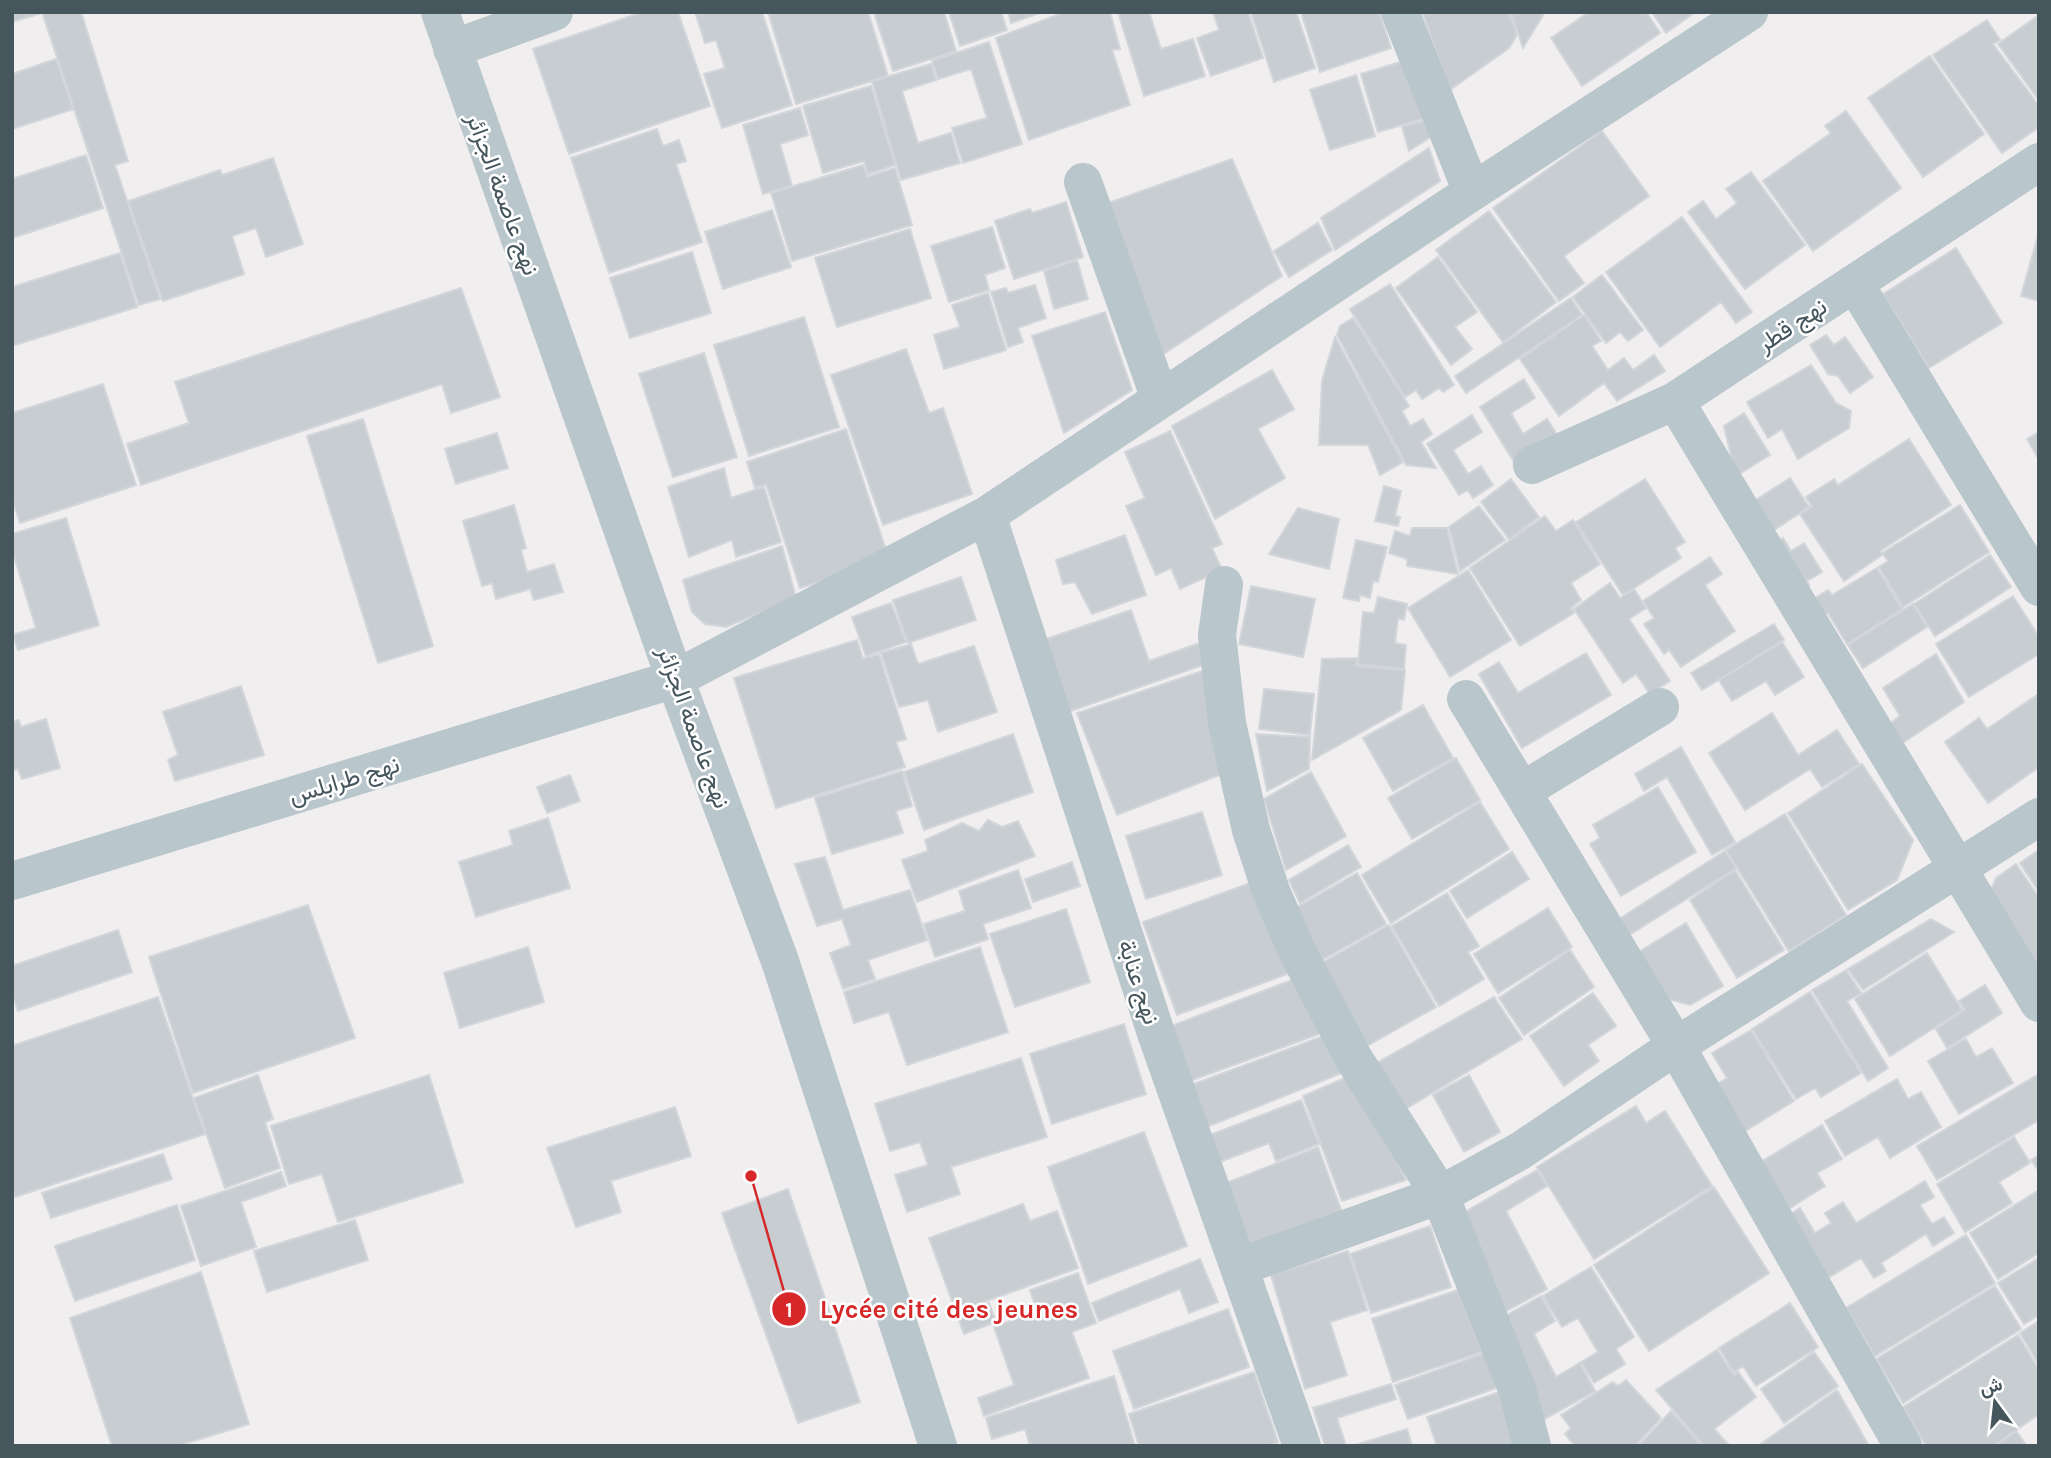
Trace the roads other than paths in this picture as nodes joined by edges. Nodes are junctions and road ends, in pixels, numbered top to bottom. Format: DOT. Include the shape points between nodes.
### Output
graph roads {
  1 [pos="440,12"];
  2 [pos="554,12"];
  3 [pos="1400,12"];
  4 [pos="1749,12"];
  5 [pos="452,49"];
  6 [pos="2039,162"];
  7 [pos="1083,182"];
  8 [pos="1472,192"];
  9 [pos="1855,284"];
  10 [pos="1160,398"];
  11 [pos="1675,401"];
  12 [pos="1532,465"];
  13 [pos="987,515"];
  14 [pos="1224,585"];
  15 [pos="2039,587"];
  16 [pos="676,679"];
  17 [pos="1466,699"];
  18 [pos="1660,707"];
  19 [pos="1522,791"];
  20 [pos="2039,817"];
  21 [pos="1956,869"];
  22 [pos="12,881"];
  23 [pos="2039,1003"];
  24 [pos="1676,1046"];
  25 [pos="1440,1195"];
  26 [pos="1239,1267"];
  27 [pos="939,1446"];
  28 [pos="1301,1446"];
  29 [pos="1532,1446"];
  30 [pos="1903,1446"];
  1 -- 5 [label="street, نهج عاصمة الجزائر"];
  2 -- 5 [label="street"];
  3 -- 8 [label="street"];
  4 -- 8 [label="street, نهج طرابلس"];
  5 -- 16 [label="street, نهج عاصمة الجزائر"];
  6 -- 9 [label="street, نهج قطر"];
  7 -- 10 [label="street"];
  8 -- 10 [label="street, نهج طرابلس"];
  9 -- 11 [label="street, نهج قطر"];
  9 -- 15 [label="street"];
  10 -- 13 [label="street, نهج طرابلس"];
  11 -- 12 [label="street, نهج قطر"];
  11 -- 21 [label="street"];
  13 -- 16 [label="street, نهج طرابلس"];
  13 -- 26 [label="street, نهج عنابة" via="1157,1037"];
  14 -- 25 [label="street" via="1217,635 1227,723 1270,891 1354,1059"];
  16 -- 22 [label="street, نهج طرابلس"];
  16 -- 27 [label="street, نهج عاصمة الجزائر" via="780,961"];
  17 -- 19 [label="street"];
  18 -- 19 [label="street"];
  19 -- 24 [label="street"];
  20 -- 21 [label="street"];
  21 -- 23 [label="street"];
  21 -- 24 [label="street"];
  24 -- 25 [label="street" via="1520,1151"];
  24 -- 30 [label="street"];
  25 -- 26 [label="street"];
  25 -- 29 [label="street" via="1517,1389"];
  26 -- 28 [label="street, نهج عنابة"];
}
